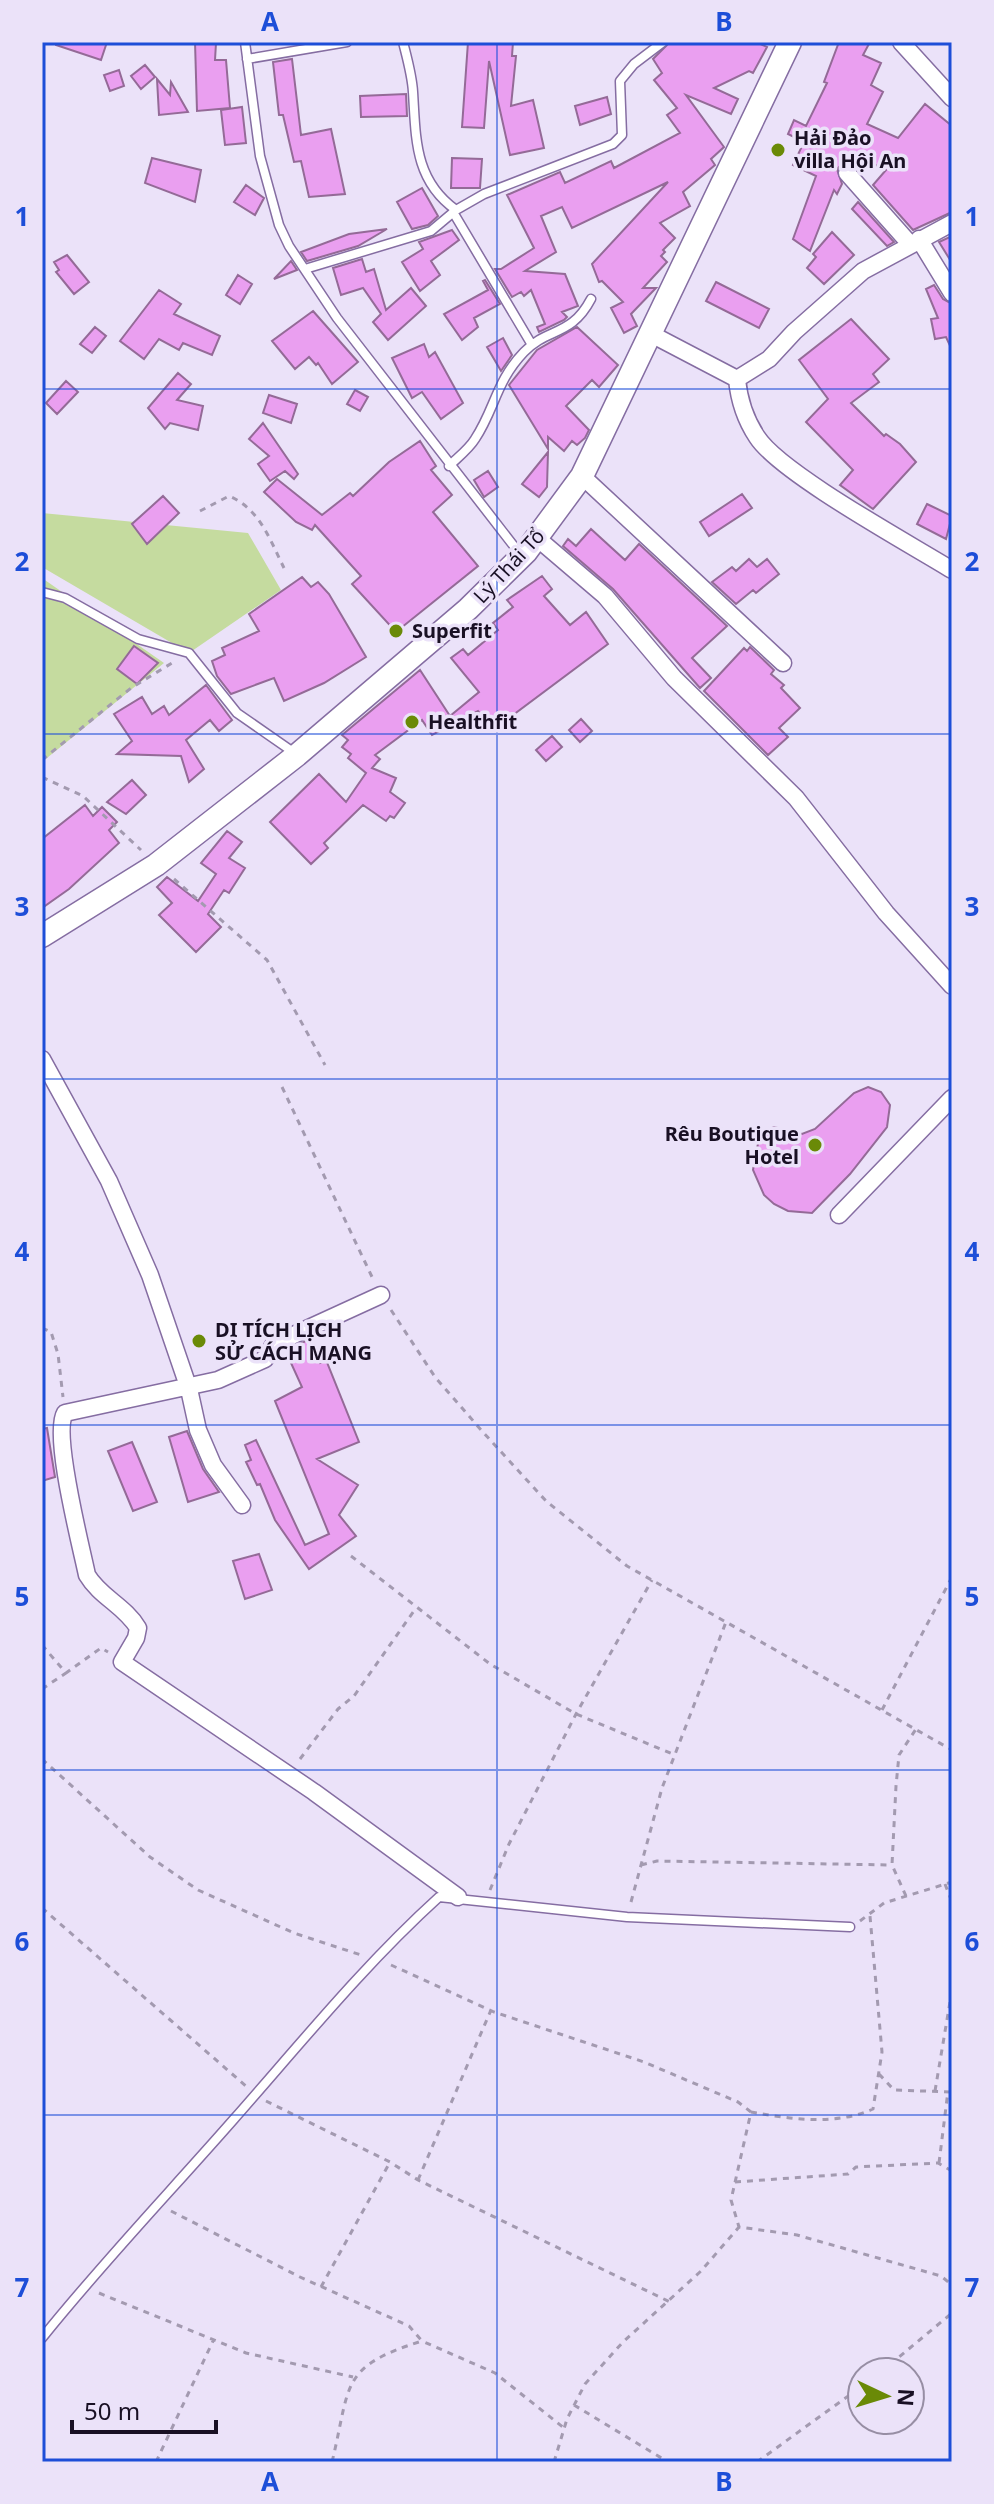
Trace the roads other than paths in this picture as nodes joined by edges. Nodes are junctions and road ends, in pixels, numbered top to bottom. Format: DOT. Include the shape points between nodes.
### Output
graph roads {
  1 [pos="245,42"];
  2 [pos="347,42"];
  3 [pos="403,42"];
  4 [pos="663,42"];
  5 [pos="901,42"];
  6 [pos="786,44"];
  7 [pos="247,59"];
  8 [pos="952,98"];
  9 [pos="847,173"];
  10 [pos="454,211"];
  11 [pos="952,223"];
  12 [pos="914,242"];
  13 [pos="305,269"];
  14 [pos="952,293"];
  15 [pos="591,299"];
  16 [pos="651,334"];
  17 [pos="532,345"];
  18 [pos="737,379"];
  19 [pos="449,466"];
  20 [pos="582,476"];
  21 [pos="537,538"];
  22 [pos="520,555"];
  23 [pos="952,570"];
  24 [pos="42,592"];
  25 [pos="783,663"];
  26 [pos="297,755"];
  27 [pos="42,936"];
  28 [pos="952,986"];
  29 [pos="42,1059"];
  30 [pos="952,1098"];
  31 [pos="839,1215"];
  32 [pos="381,1295"];
  33 [pos="189,1389"];
  34 [pos="242,1505"];
  35 [pos="458,1897"];
  36 [pos="850,1927"];
  37 [pos="42,2338"];
  1 -- 7 [label="lane"];
  2 -- 7 [label="lane"];
  3 -- 10 [label="lane" via="420,164 429,184"];
  4 -- 10 [label="lane" via="620,81 622,135 613,144 484,194"];
  5 -- 8 [label="street"];
  6 -- 16 [label="street, Lý Thái Tổ"];
  7 -- 13 [label="lane" via="270,193 279,225"];
  9 -- 12 [label="street"];
  10 -- 13 [label="lane" via="431,231"];
  10 -- 17 [label="lane"];
  11 -- 12 [label="street"];
  12 -- 14 [label="street"];
  12 -- 18 [label="street" via="863,271 769,359"];
  13 -- 19 [label="lane"];
  15 -- 17 [label="lane" via="581,318"];
  16 -- 18 [label="street"];
  16 -- 20 [label="street, Lý Thái Tổ"];
  17 -- 19 [label="lane" via="497,388 475,440"];
  18 -- 23 [label="street" via="743,411 758,440 794,470"];
  19 -- 22 [label="lane"];
  20 -- 21 [label="street, Lý Thái Tổ"];
  20 -- 25 [label="street"];
  21 -- 22 [label="street, Lý Thái Tổ"];
  21 -- 28 [label="street" via="605,596 674,678 796,798 886,913"];
  22 -- 26 [label="street, Lý Thái Tổ" via="468,609"];
  24 -- 26 [label="lane" via="65,598 138,639 189,653 237,713"];
  26 -- 27 [label="street, Lý Thái Tổ" via="156,865"];
  29 -- 33 [label="street" via="109,1181 150,1275"];
  30 -- 31 [label="street"];
  32 -- 33 [label="street" via="274,1344 265,1359 250,1368"];
  33 -- 34 [label="street" via="213,1465"];
  33 -- 35 [label="street" via="65,1413 60,1426 87,1575 95,1590 138,1628 122,1662"];
  35 -- 36 [label="lane" via="627,1917"];
  35 -- 37 [label="lane" via="439,1897 376,1958 82,2285"];
}
